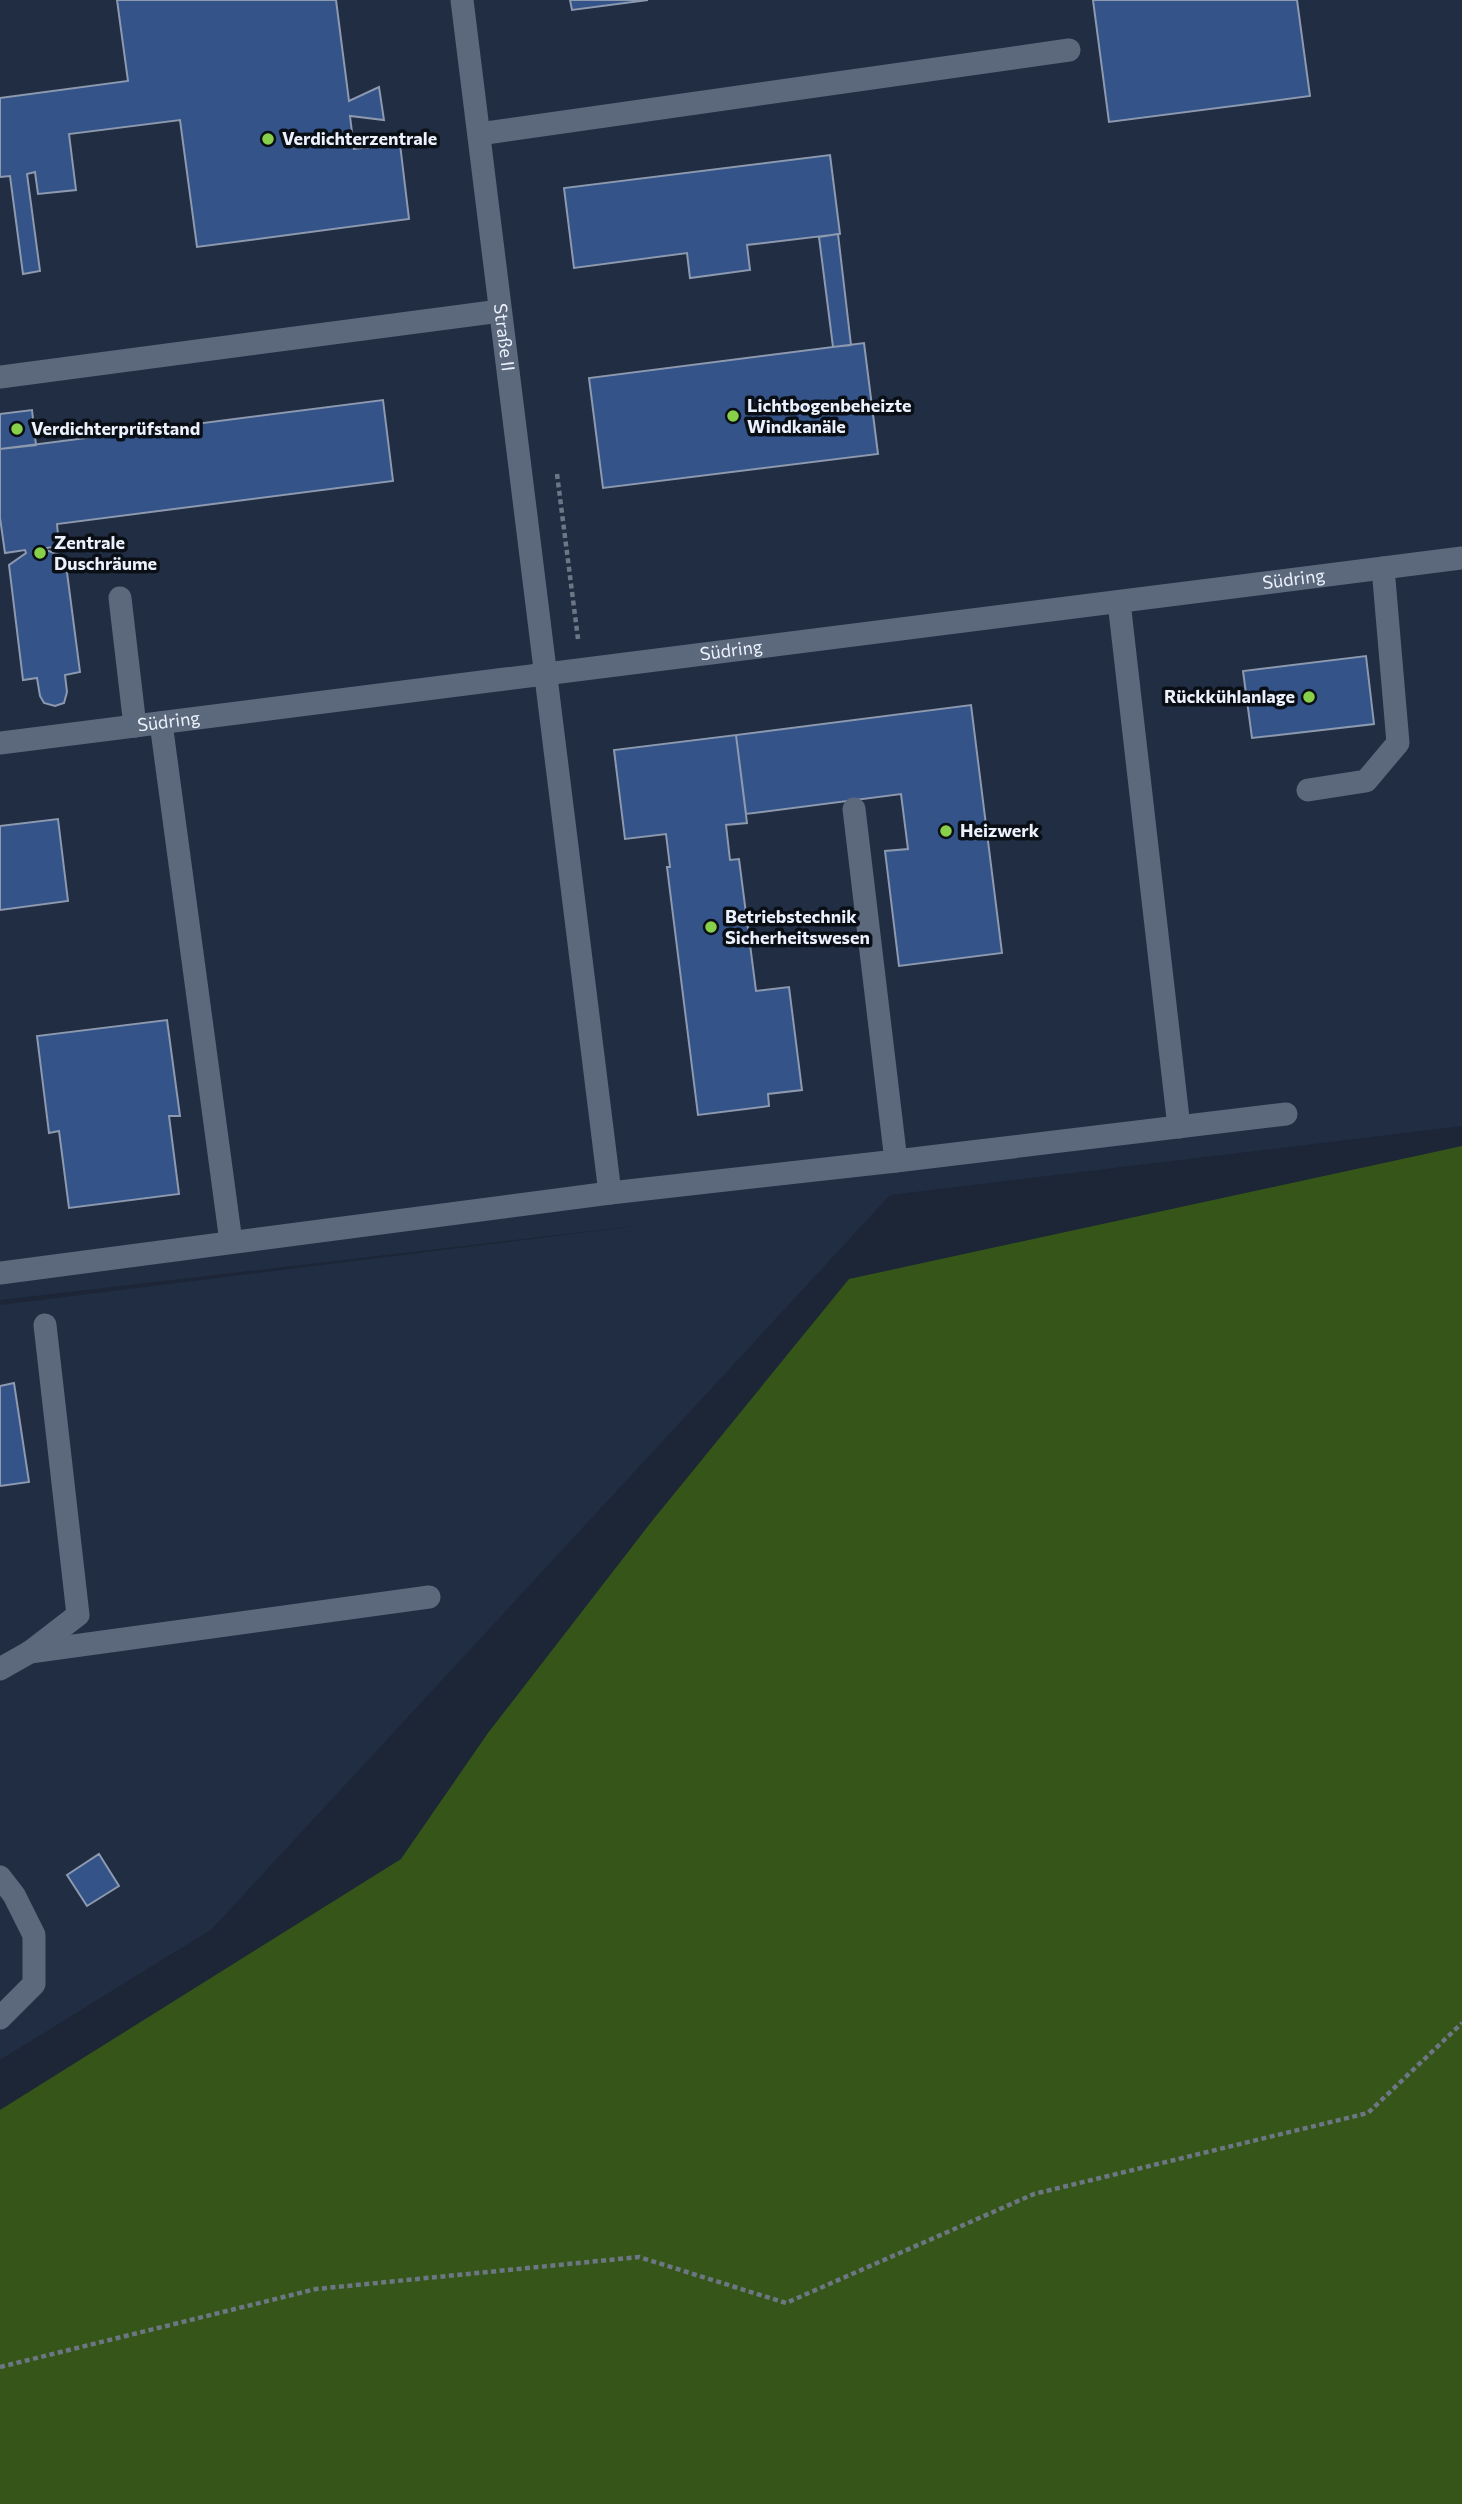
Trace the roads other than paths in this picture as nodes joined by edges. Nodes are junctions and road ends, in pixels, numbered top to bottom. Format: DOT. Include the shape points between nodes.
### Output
graph roads {
  1 [pos="461,0"];
  2 [pos="1069,50"];
  3 [pos="479,134"];
  4 [pos="500,311"];
  5 [pos="0,377"];
  6 [pos="1462,558"];
  7 [pos="1383,568"];
  8 [pos="120,598"];
  9 [pos="1119,602"];
  10 [pos="547,674"];
  11 [pos="162,723"];
  12 [pos="135,726"];
  13 [pos="0,743"];
  14 [pos="1308,790"];
  15 [pos="854,809"];
  16 [pos="1286,1114"];
  17 [pos="1178,1127"];
  18 [pos="896,1161"];
  19 [pos="610,1193"];
  20 [pos="230,1242"];
  21 [pos="0,1273"];
  22 [pos="45,1325"];
  23 [pos="429,1597"];
  24 [pos="30,1651"];
  25 [pos="0,1669"];
  26 [pos="0,1877"];
  27 [pos="0,2018"];
  1 -- 3 [label="lane, Straße II"];
  2 -- 3 [label="lane"];
  3 -- 4 [label="lane, Straße II"];
  4 -- 5 [label="lane"];
  4 -- 10 [label="lane, Straße II"];
  6 -- 7 [label="lane, Südring"];
  7 -- 9 [label="lane, Südring"];
  7 -- 14 [label="lane" via="1398,743 1366,781"];
  8 -- 12 [label="lane"];
  9 -- 10 [label="lane, Südring"];
  9 -- 17 [label="lane"];
  10 -- 11 [label="lane, Südring"];
  10 -- 19 [label="lane, Straße II"];
  11 -- 12 [label="lane, Südring"];
  11 -- 20 [label="lane"];
  12 -- 13 [label="lane, Südring"];
  15 -- 18 [label="lane"];
  16 -- 17 [label="lane"];
  17 -- 18 [label="lane"];
  18 -- 19 [label="lane"];
  19 -- 20 [label="lane"];
  20 -- 21 [label="lane"];
  22 -- 24 [label="lane" via="78,1615"];
  23 -- 24 [label="lane"];
  24 -- 25 [label="lane"];
  26 -- 27 [label="lane" via="34,1935 34,1984"];
}
